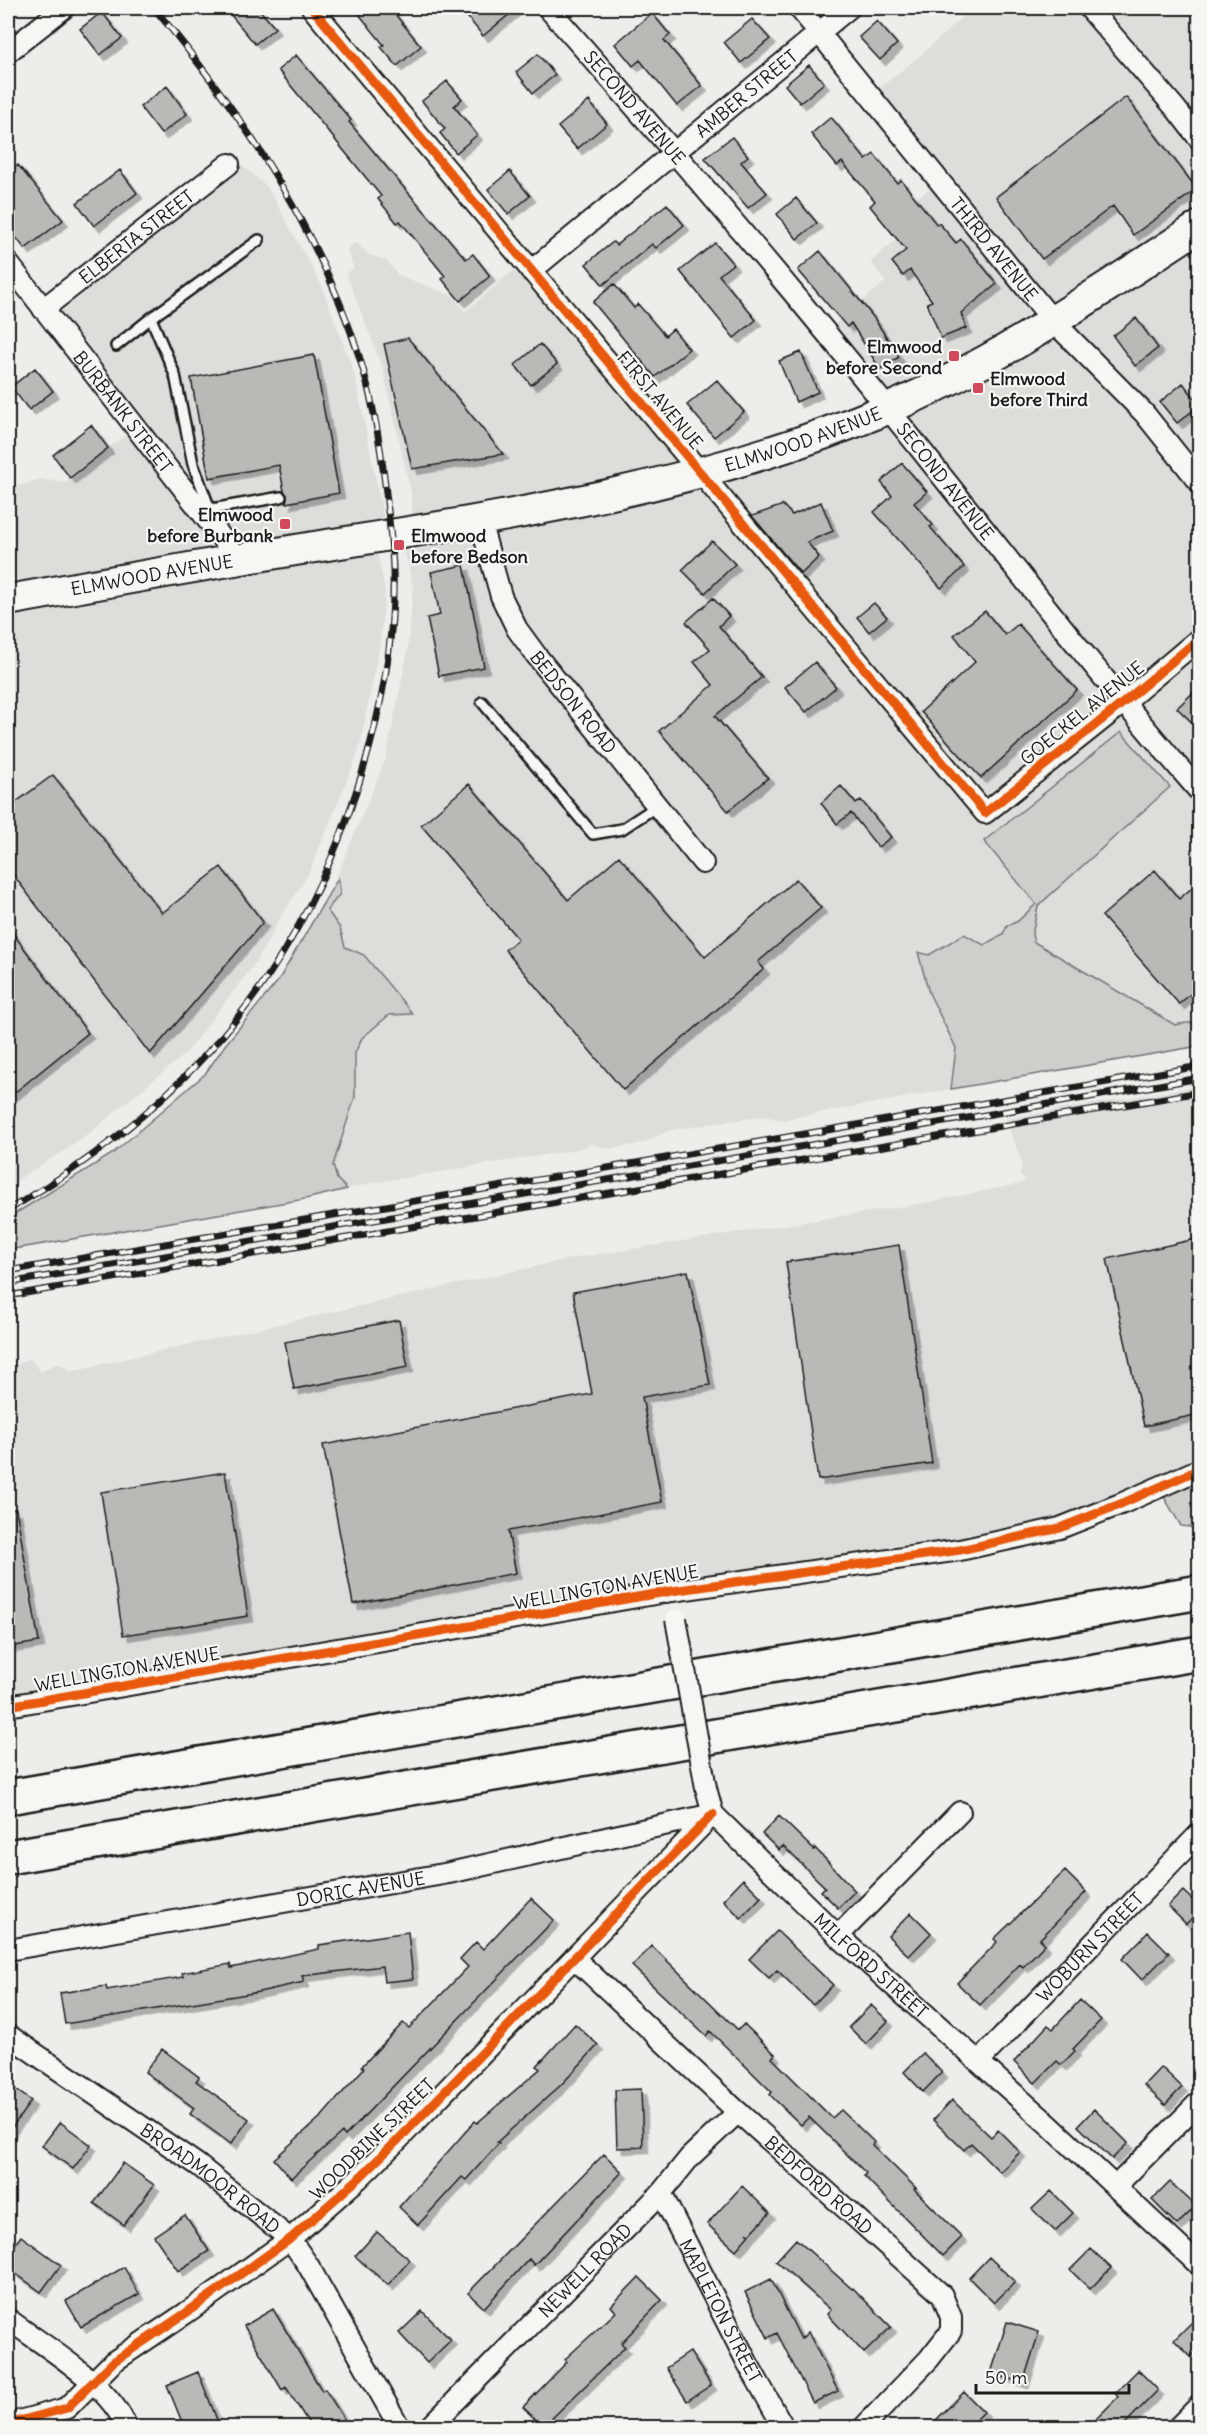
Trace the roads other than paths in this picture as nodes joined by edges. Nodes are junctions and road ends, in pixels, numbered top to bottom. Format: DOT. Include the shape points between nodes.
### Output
graph roads {
  1 [pos="64,8"];
  2 [pos="312,8"];
  3 [pos="548,8"];
  4 [pos="799,8"];
  5 [pos="849,8"];
  6 [pos="1089,8"];
  7 [pos="820,33"];
  8 [pos="8,52"];
  9 [pos="1200,140"];
  10 [pos="675,152"];
  11 [pos="229,164"];
  12 [pos="1200,226"];
  13 [pos="259,240"];
  14 [pos="8,264"];
  15 [pos="531,271"];
  16 [pos="43,309"];
  17 [pos="152,318"];
  18 [pos="1053,321"];
  19 [pos="116,346"];
  20 [pos="888,408"];
  21 [pos="699,473"];
  22 [pos="1200,483"];
  23 [pos="281,497"];
  24 [pos="205,510"];
  25 [pos="480,521"];
  26 [pos="238,559"];
  27 [pos="8,600"];
  28 [pos="1200,638"];
  29 [pos="482,702"];
  30 [pos="1123,703"];
  31 [pos="1200,792"];
  32 [pos="657,806"];
  33 [pos="985,813"];
  34 [pos="703,863"];
  35 [pos="1200,1469"];
  36 [pos="672,1592"];
  37 [pos="1200,1592"];
  38 [pos="1200,1653"];
  39 [pos="8,1706"];
  40 [pos="8,1797"];
  41 [pos="960,1812"];
  42 [pos="713,1814"];
  43 [pos="1200,1833"];
  44 [pos="8,1857"];
  45 [pos="838,1936"];
  46 [pos="8,1950"];
  47 [pos="574,1958"];
  48 [pos="8,2035"];
  49 [pos="979,2061"];
  50 [pos="1200,2101"];
  51 [pos="738,2112"];
  52 [pos="1115,2187"];
  53 [pos="661,2193"];
  54 [pos="290,2239"];
  55 [pos="1200,2266"];
  56 [pos="8,2319"];
  57 [pos="94,2383"];
  58 [pos="1200,2405"];
  59 [pos="8,2424"];
  60 [pos="127,2427"];
  61 [pos="400,2427"];
  62 [pos="429,2427"];
  63 [pos="783,2427"];
  64 [pos="863,2427"];
  65 [pos="1177,2427"];
  1 -- 8 [label="street"];
  2 -- 15 [label="street, FIRST AVENUE"];
  3 -- 10 [label="street, SECOND AVENUE"];
  4 -- 7 [label="street, THIRD AVENUE"];
  5 -- 7 [label="street, AMBER STREET"];
  6 -- 9 [label="street"];
  7 -- 10 [label="street, AMBER STREET"];
  7 -- 18 [label="street, THIRD AVENUE"];
  10 -- 15 [label="street, AMBER STREET"];
  10 -- 20 [label="street, SECOND AVENUE"];
  11 -- 16 [label="street, ELBERTA STREET"];
  12 -- 18 [label="main road, ELMWOOD AVENUE"];
  13 -- 17 [label="lane"];
  14 -- 16 [label="street, BURBANK STREET"];
  15 -- 21 [label="street, FIRST AVENUE"];
  16 -- 24 [label="street, BURBANK STREET"];
  17 -- 19 [label="lane"];
  17 -- 24 [label="lane" via="175,375"];
  18 -- 20 [label="main road, ELMWOOD AVENUE" via="990,358"];
  18 -- 22 [label="street, THIRD AVENUE" via="1144,414"];
  20 -- 21 [label="main road, ELMWOOD AVENUE" via="780,450"];
  20 -- 30 [label="street, SECOND AVENUE"];
  21 -- 25 [label="main road, ELMWOOD AVENUE"];
  21 -- 33 [label="street, FIRST AVENUE"];
  23 -- 24 [label="lane"];
  24 -- 26 [label="street, BURBANK STREET"];
  25 -- 26 [label="main road, ELMWOOD AVENUE"];
  25 -- 32 [label="street, BEDSON ROAD" via="501,596 518,628"];
  26 -- 27 [label="main road, ELMWOOD AVENUE"];
  28 -- 30 [label="street, GOECKEL AVENUE"];
  29 -- 32 [label="lane" via="593,834 622,829"];
  30 -- 31 [label="street, SECOND AVENUE"];
  30 -- 33 [label="street, GOECKEL AVENUE"];
  32 -- 34 [label="street, BEDSON ROAD"];
  35 -- 36 [label="street, WELLINGTON AVENUE" via="1060,1528 960,1550"];
  36 -- 39 [label="street, WELLINGTON AVENUE"];
  36 -- 42 [label="street, bridge"];
  37 -- 40 [label="highway"];
  38 -- 44 [label="highway"];
  41 -- 45 [label="street"];
  42 -- 45 [label="street, MILFORD STREET"];
  42 -- 46 [label="street, DORIC AVENUE" via="449,1874"];
  42 -- 47 [label="street, WOODBINE STREET"];
  43 -- 49 [label="street, WOBURN STREET"];
  45 -- 49 [label="street, MILFORD STREET"];
  47 -- 51 [label="street, BEDFORD ROAD"];
  47 -- 54 [label="street, WOODBINE STREET" via="399,2139"];
  48 -- 54 [label="street, BROADMOOR ROAD" via="198,2165"];
  49 -- 52 [label="street, MILFORD STREET"];
  50 -- 52 [label="street"];
  51 -- 53 [label="street, NEWELL ROAD" via="690,2157"];
  51 -- 64 [label="street, BEDFORD ROAD" via="933,2286 942,2295 951,2317 947,2338"];
  52 -- 55 [label="street, MILFORD STREET"];
  53 -- 62 [label="street, NEWELL ROAD"];
  53 -- 63 [label="street, MAPLETON STREET"];
  54 -- 57 [label="street, WOODBINE STREET" via="113,2362"];
  54 -- 61 [label="street, BROADMOOR ROAD"];
  56 -- 57 [label="street"];
  57 -- 59 [label="street, WOODBINE STREET" via="66,2408"];
  57 -- 60 [label="street"];
  58 -- 65 [label="street"];
}
